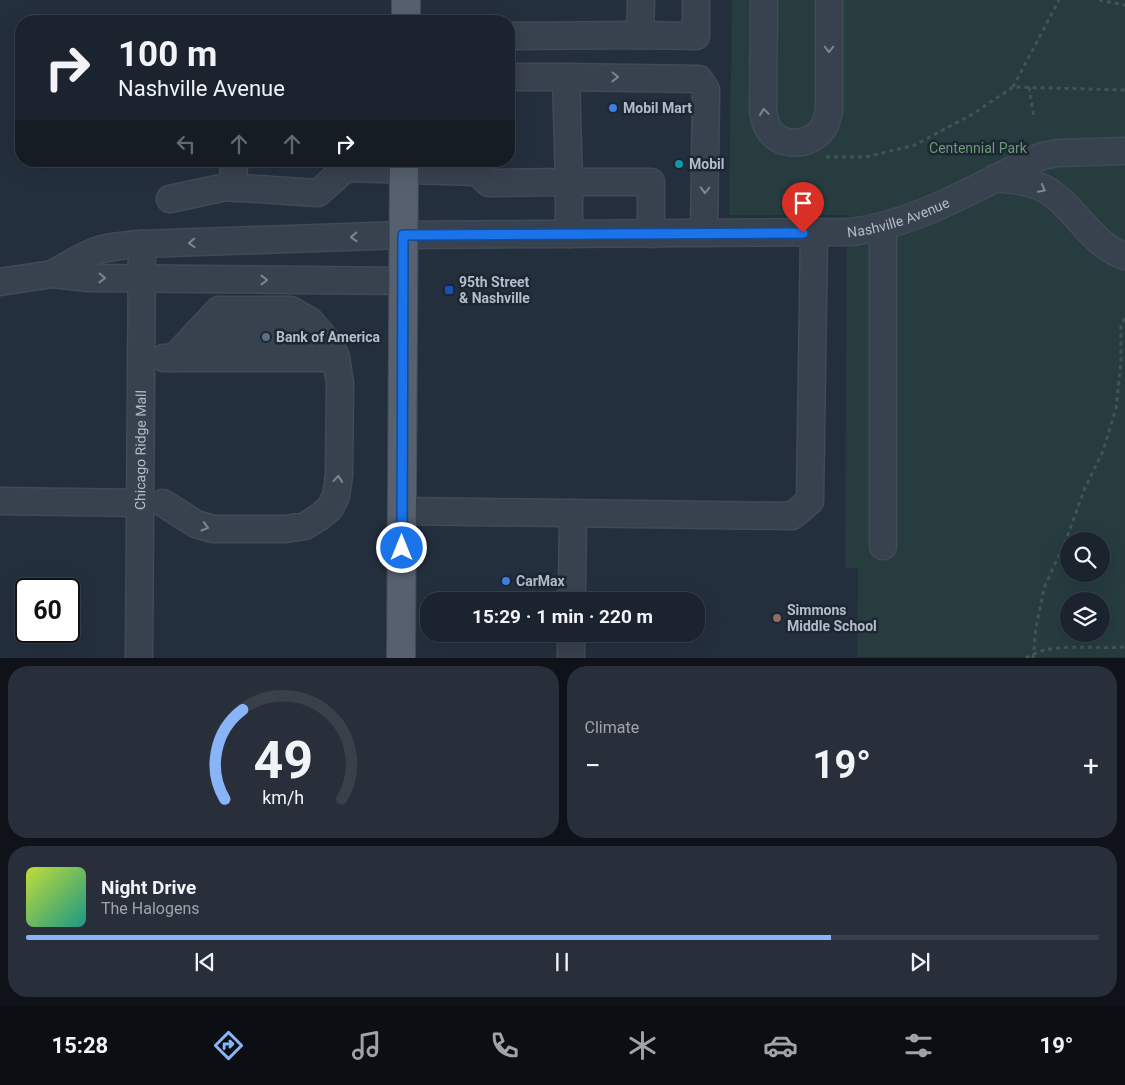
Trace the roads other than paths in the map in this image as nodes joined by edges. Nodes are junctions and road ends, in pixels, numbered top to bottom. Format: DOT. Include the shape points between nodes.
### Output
graph roads {
  1 [pos="406,0"];
  2 [pos="641,0"];
  3 [pos="696,0"];
  4 [pos="764,0"];
  5 [pos="829,0"];
  6 [pos="406,15"];
  7 [pos="640,35"];
  8 [pos="515,36"];
  9 [pos="515,77"];
  10 [pos="566,77"];
  11 [pos="1125,151"];
  12 [pos="234,167"];
  13 [pos="365,167"];
  14 [pos="404,167"];
  15 [pos="479,167"];
  16 [pos="995,178"];
  17 [pos="569,182"];
  18 [pos="233,188"];
  19 [pos="170,199"];
  20 [pos="883,226"];
  21 [pos="704,233"];
  22 [pos="814,233"];
  23 [pos="569,234"];
  24 [pos="651,234"];
  25 [pos="403,235"];
  26 [pos="142,244"];
  27 [pos="1125,256"];
  28 [pos="54,274"];
  29 [pos="142,279"];
  30 [pos="403,281"];
  31 [pos="0,282"];
  32 [pos="142,358"];
  33 [pos="0,501"];
  34 [pos="152,503"];
  35 [pos="402,511"];
  36 [pos="573,514"];
  37 [pos="883,546"];
  38 [pos="572,591"];
  39 [pos="139,658"];
  40 [pos="401,658"];
  1 -- 6 [label="main road"];
  2 -- 7 [label="street"];
  3 -- 7 [label="street" via="696,36"];
  5 -- 4 [label="street, one-way" via="828,112 824,127 805,142 782,141 766,126 763,111"];
  7 -- 8 [label="street"];
  9 -- 10 [label="street"];
  10 -- 17 [label="street"];
  10 -- 21 [label="street, one-way" via="699,78 706,90"];
  11 -- 16 [label="street, Nashville Avenue" via="1042,156"];
  12 -- 18 [label="street"];
  13 -- 18 [label="street" via="346,168 318,193"];
  14 -- 25 [label="main road"];
  15 -- 17 [label="street" via="489,184"];
  16 -- 20 [label="street, Nashville Avenue" via="928,211"];
  16 -- 27 [label="street, one-way" via="1029,182 1044,189 1112,252"];
  17 -- 23 [label="street"];
  17 -- 24 [label="street" via="651,182"];
  18 -- 19 [label="street"];
  20 -- 22 [label="street, Nashville Avenue" via="852,232"];
  20 -- 37 [label="street"];
  21 -- 22 [label="street, Nashville Avenue"];
  21 -- 24 [label="street, Nashville Avenue"];
  22 -- 36 [label="street" via="810,501 792,516"];
  23 -- 24 [label="street, Nashville Avenue"];
  23 -- 25 [label="street, Nashville Avenue"];
  25 -- 26 [label="street, Nashville Avenue, one-way"];
  25 -- 30 [label="main road"];
  26 -- 28 [label="street, Nashville Avenue" via="99,250"];
  26 -- 29 [label="street, Chicago Ridge Mall"];
  28 -- 29 [label="street, one-way"];
  28 -- 31 [label="street"];
  29 -- 30 [label="street, one-way"];
  29 -- 32 [label="street, Chicago Ridge Mall"];
  30 -- 35 [label="main road"];
  32 -- 34 [label="street, Chicago Ridge Mall"];
  34 -- 32 [label="street, one-way" via="213,529 285,529 305,526 318,518 330,508 336,496 340,383 324,340 191,340"];
  33 -- 34 [label="street"];
  34 -- 39 [label="street, Chicago Ridge Mall"];
  35 -- 36 [label="street"];
  35 -- 40 [label="main road"];
  36 -- 38 [label="street"];
}
